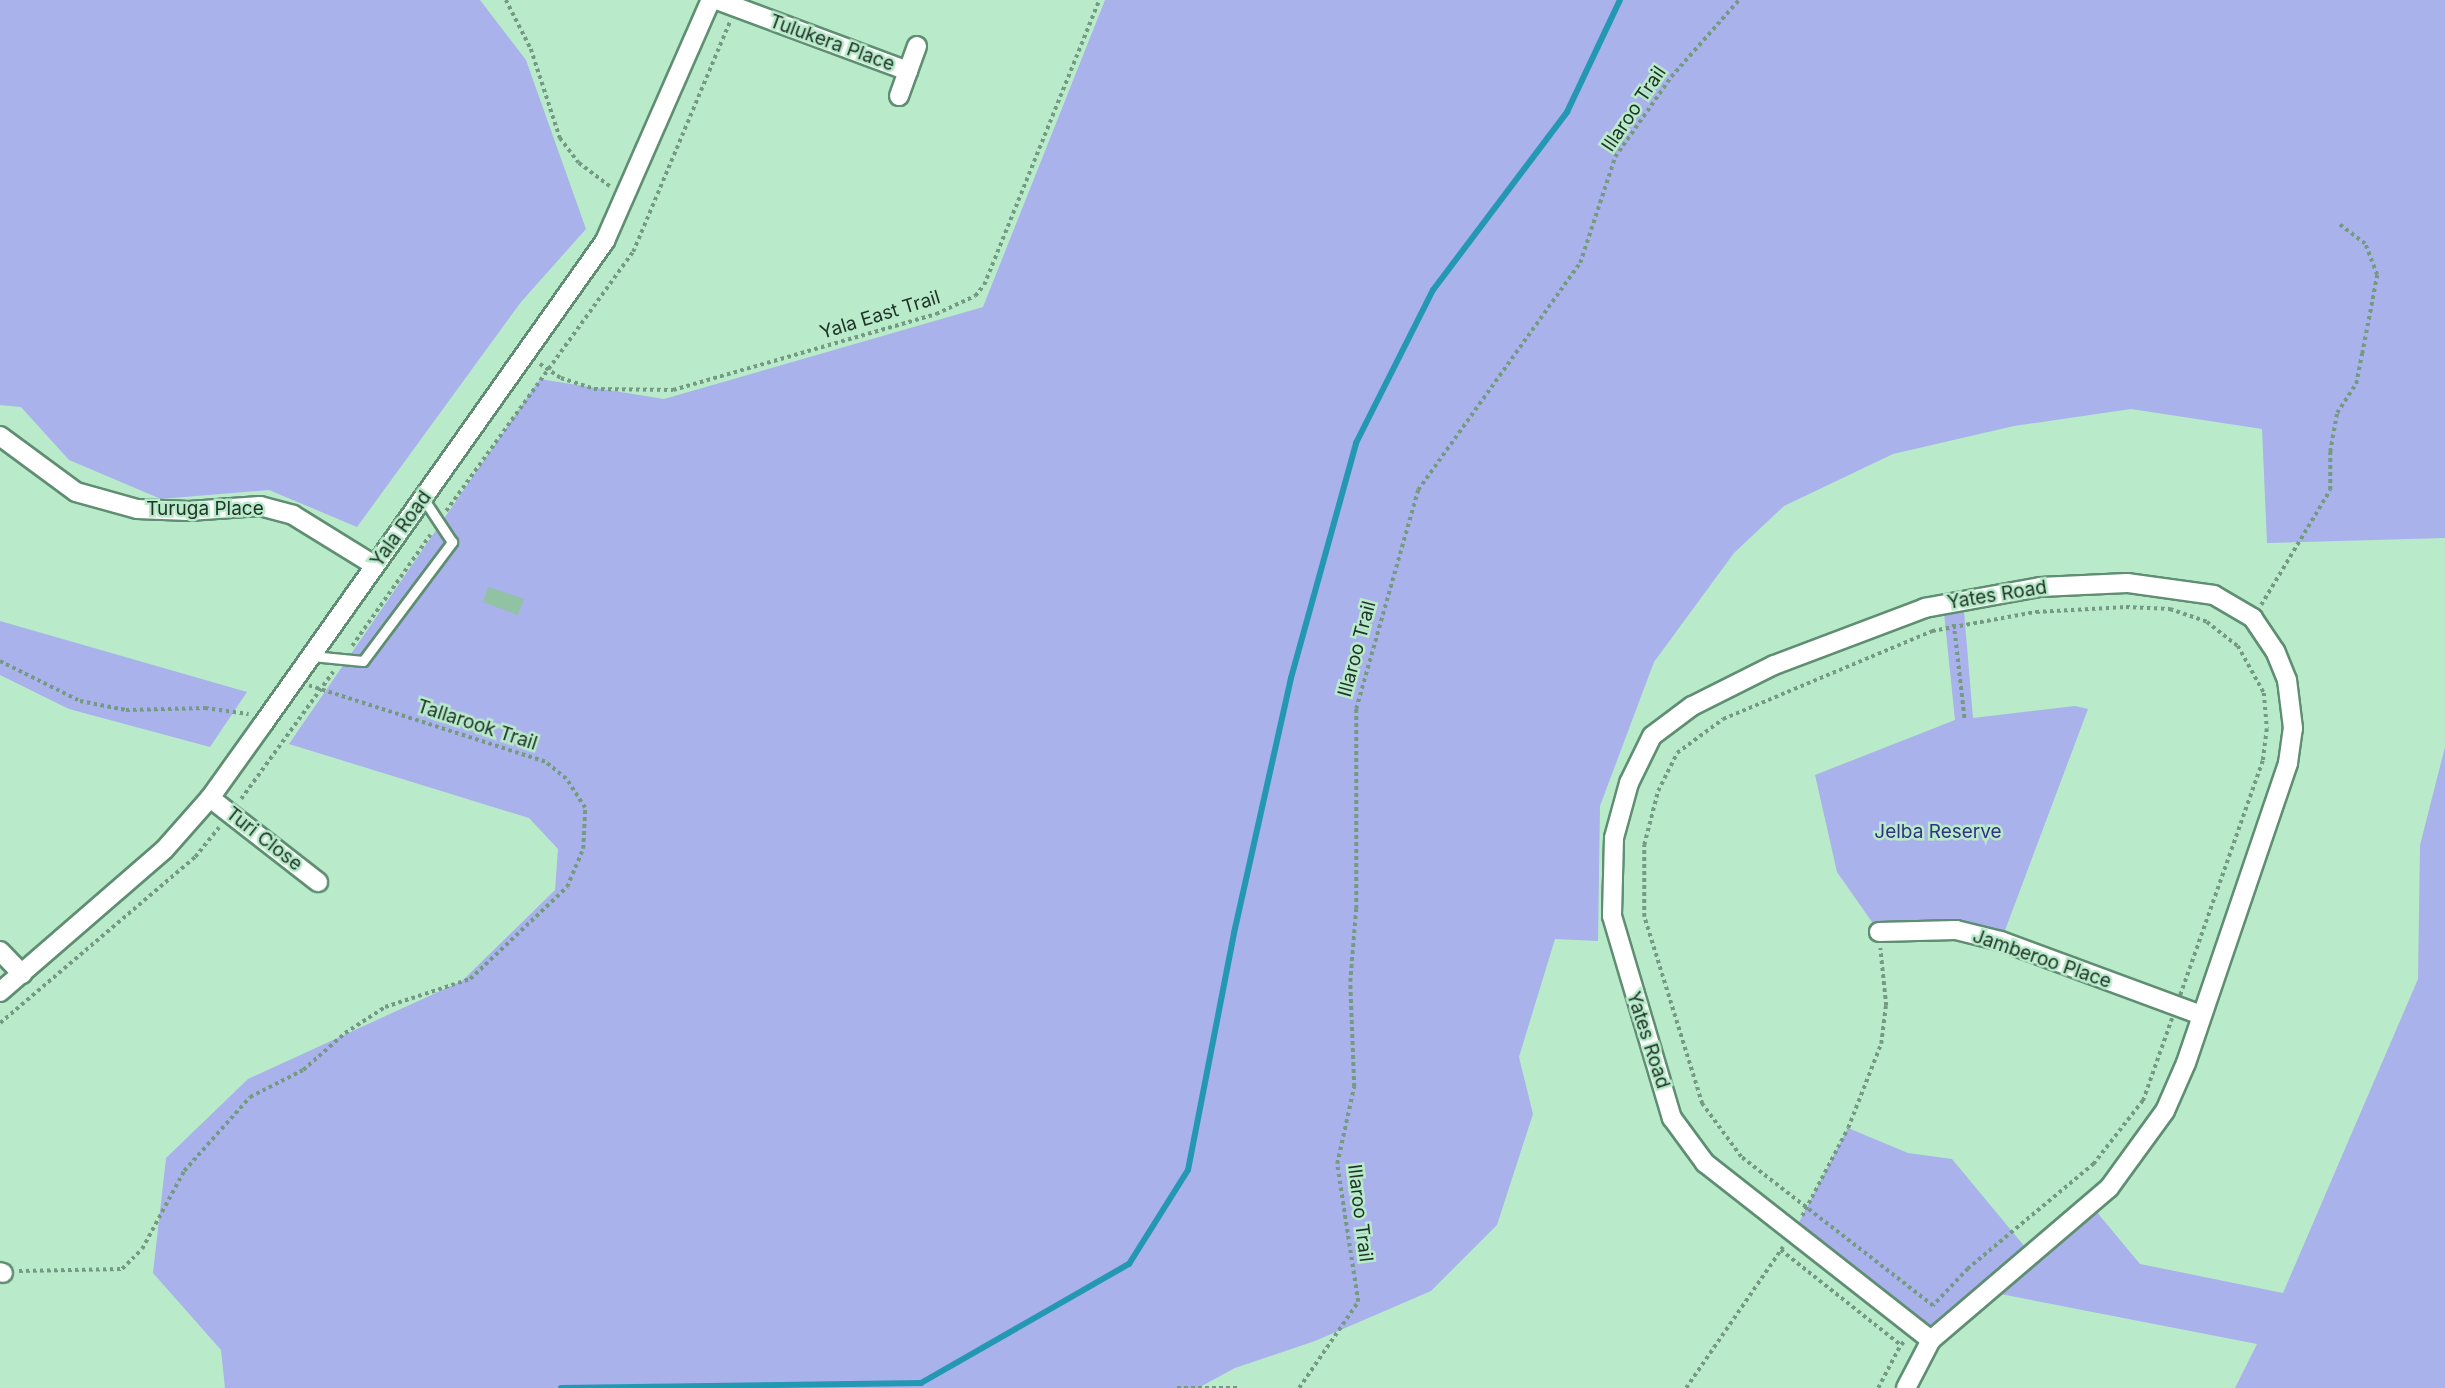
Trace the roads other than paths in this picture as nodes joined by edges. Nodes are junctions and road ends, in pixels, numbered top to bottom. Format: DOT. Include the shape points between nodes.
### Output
graph roads {
  1 [pos="711,0"];
  2 [pos="718,0"];
  3 [pos="917,46"];
  4 [pos="908,71"];
  5 [pos="899,96"];
  6 [pos="0,436"];
  7 [pos="423,498"];
  8 [pos="374,565"];
  9 [pos="312,656"];
  10 [pos="210,798"];
  11 [pos="318,882"];
  12 [pos="1879,932"];
  13 [pos="0,951"];
  14 [pos="22,974"];
  15 [pos="0,992"];
  16 [pos="2201,1015"];
  17 [pos="1931,1340"];
  18 [pos="1906,1388"];
  1 -- 7 [label="street, Yala Road" via="606,241"];
  2 -- 4 [label="street, Tulukera Place"];
  3 -- 4 [label="street"];
  4 -- 5 [label="street"];
  6 -- 8 [label="street, Turuga Place" via="76,492 137,509 189,512 260,506 293,515"];
  7 -- 8 [label="street, Yala Road"];
  7 -- 9 [label="lane" via="452,542 363,661"];
  8 -- 9 [label="street, Yala Road"];
  9 -- 10 [label="street, Yala Road"];
  10 -- 11 [label="street, Turi Close"];
  10 -- 14 [label="street, Yala Road" via="164,850"];
  12 -- 16 [label="street, Jamberoo Place" via="1956,930 2001,941"];
  13 -- 14 [label="street"];
  14 -- 15 [label="street, Yala Road"];
  16 -- 17 [label="street, Yates Road" via="2165,1111 2109,1188"];
  16 -- 17 [label="street, Yates Road" via="2288,763 2293,728 2287,680 2276,652 2253,618 2214,596 2171,586 2127,583 2040,587 1952,601 1774,665 1692,706 1653,736 1629,783 1614,838 1612,916 1672,1118 1705,1163"];
  17 -- 18 [label="street, Yates Road"];
}
